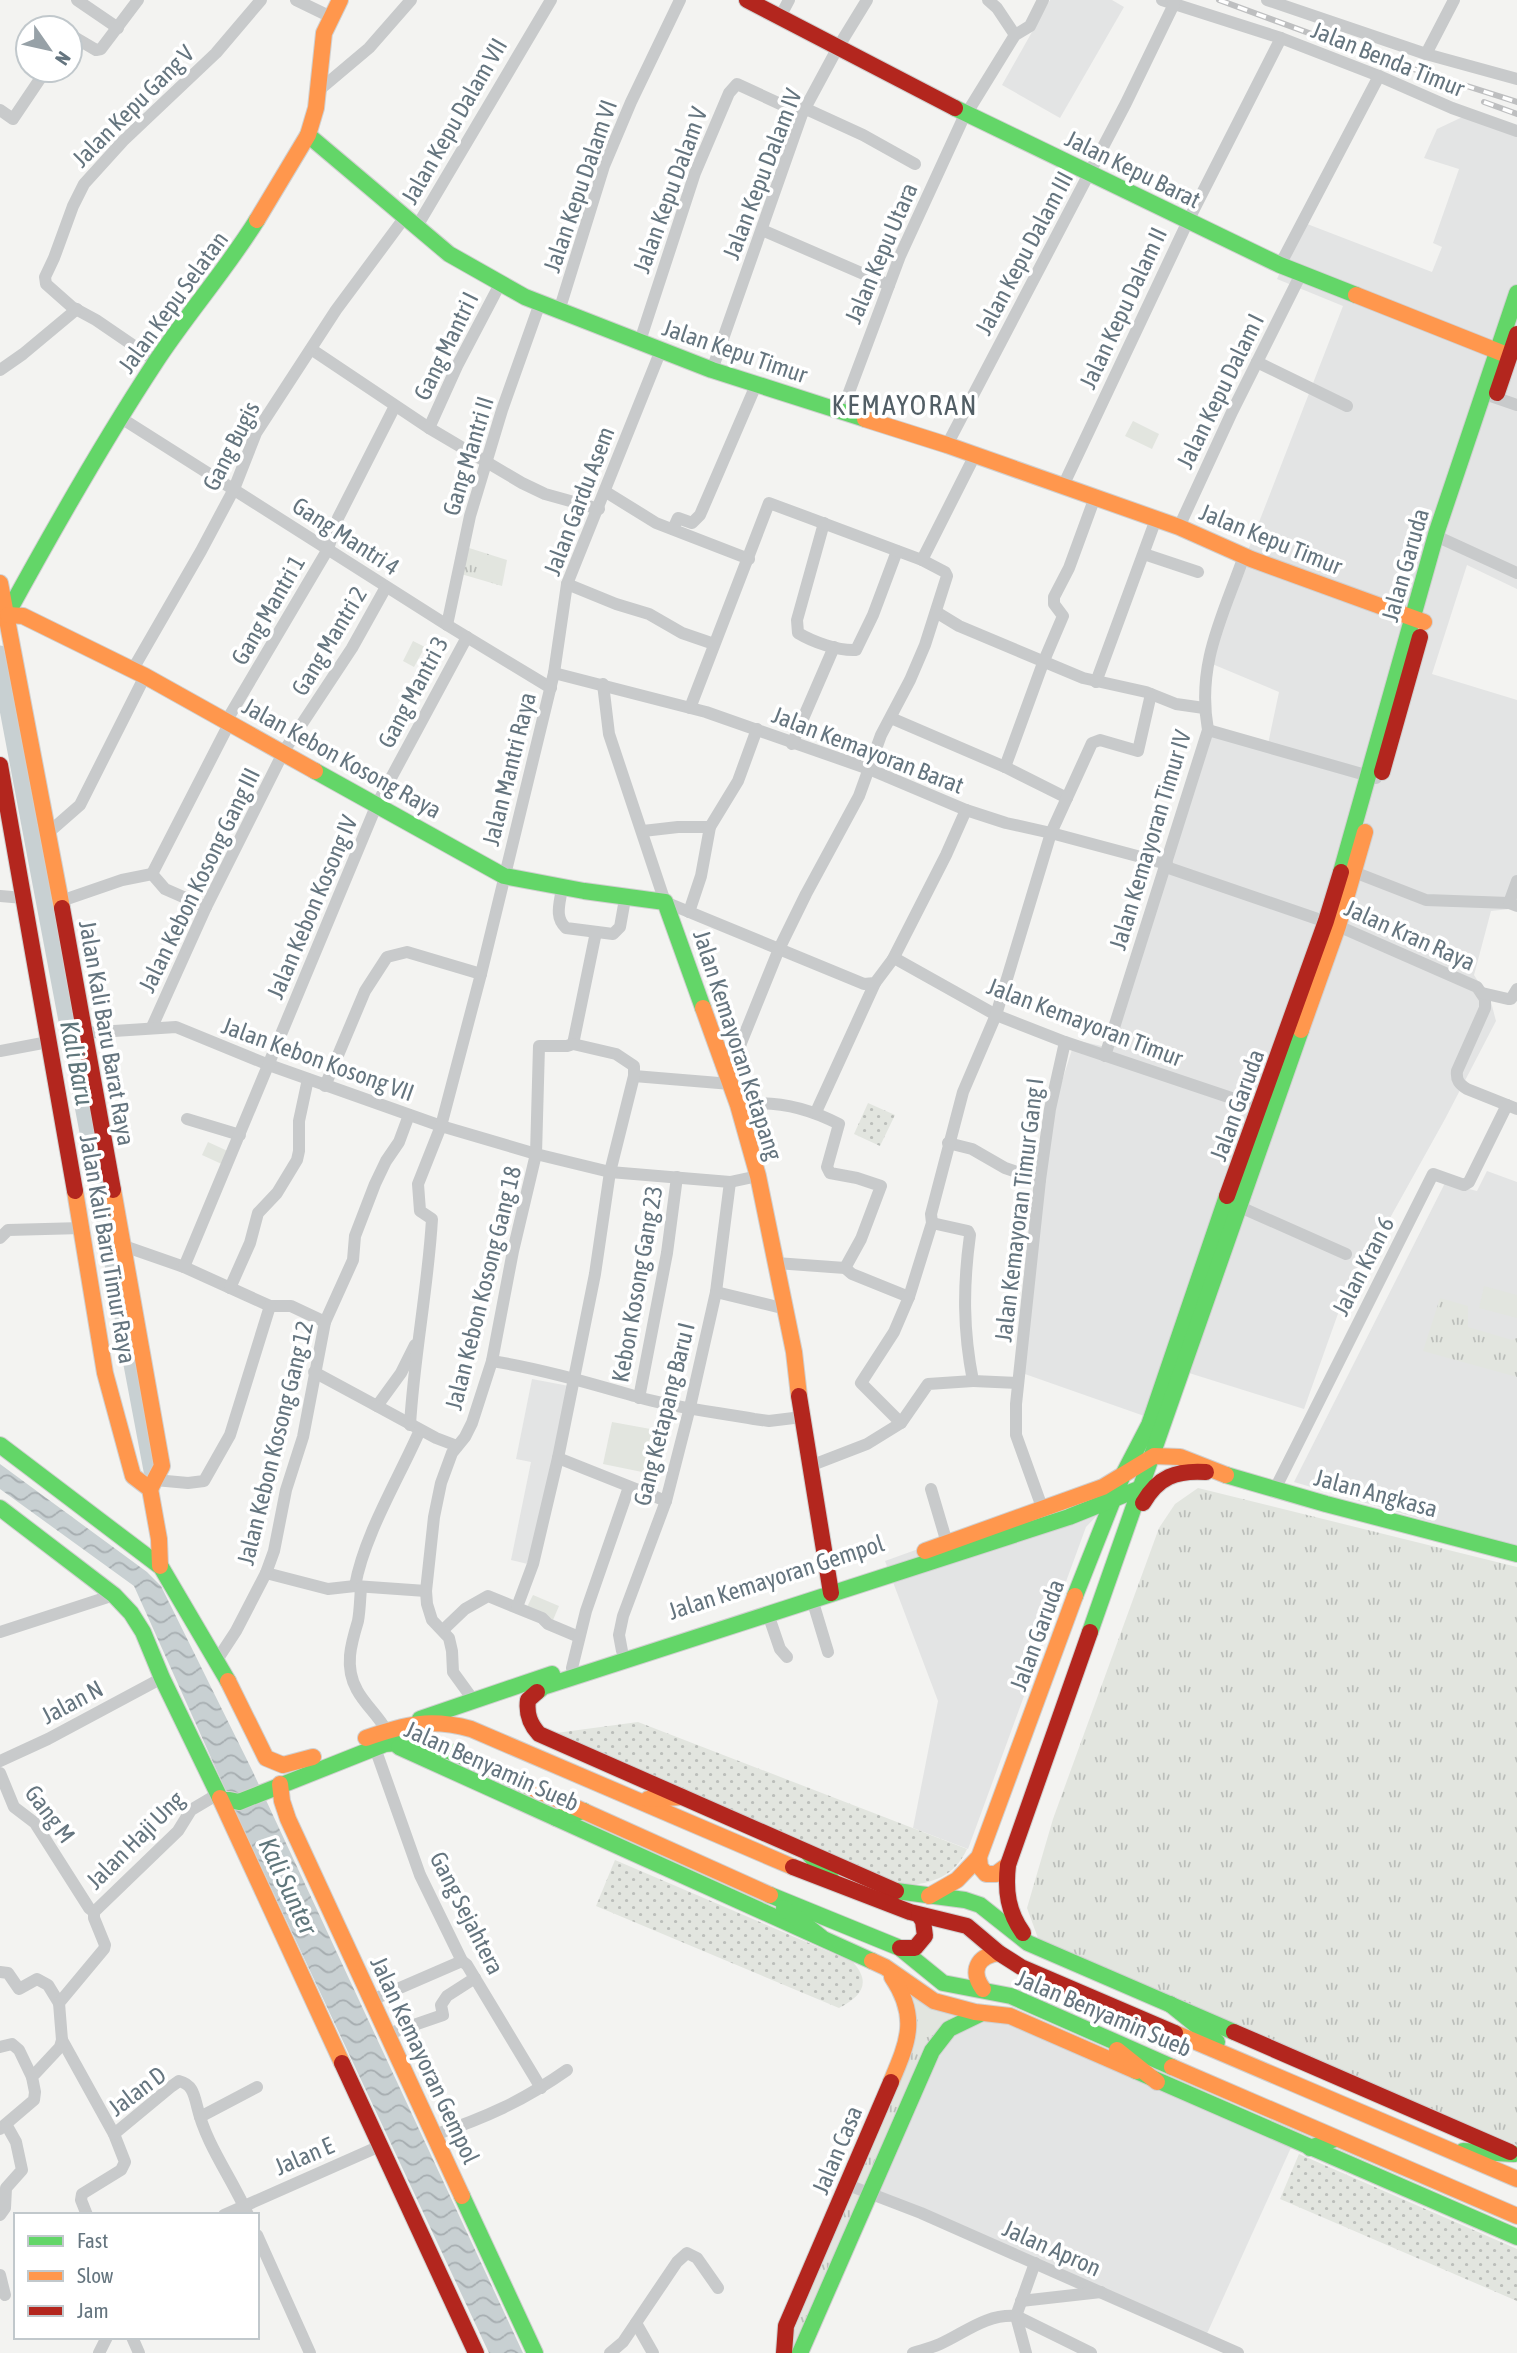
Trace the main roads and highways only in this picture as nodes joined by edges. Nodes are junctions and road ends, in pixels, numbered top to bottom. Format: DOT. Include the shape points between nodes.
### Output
graph roads {
  1 [pos="340,0"];
  2 [pos="747,0"];
  3 [pos="308,135"];
  4 [pos="1517,293"];
  5 [pos="1517,334"];
  6 [pos="1504,354"];
  7 [pos="0,583"];
  8 [pos="4,617"];
  9 [pos="1419,621"];
  10 [pos="0,765"];
  11 [pos="1374,778"];
  12 [pos="2,791"];
  13 [pos="665,902"];
  14 [pos="1332,924"];
  15 [pos="1266,1110"];
  16 [pos="1203,1287"];
  17 [pos="0,1445"];
  18 [pos="1153,1456"];
  19 [pos="1223,1474"];
  20 [pos="1122,1477"];
  21 [pos="152,1484"];
  22 [pos="1141,1488"];
  23 [pos="1112,1500"];
  24 [pos="0,1508"];
  25 [pos="1069,1517"];
  26 [pos="1128,1525"];
  27 [pos="1096,1539"];
  28 [pos="1122,1543"];
  29 [pos="1517,1554"];
  30 [pos="163,1571"];
  31 [pos="830,1588"];
  32 [pos="573,1672"];
  33 [pos="528,1700"];
  34 [pos="405,1724"];
  35 [pos="491,1736"];
  36 [pos="382,1741"];
  37 [pos="540,1757"];
  38 [pos="479,1764"];
  39 [pos="273,1787"];
  40 [pos="527,1787"];
  41 [pos="682,1797"];
  42 [pos="222,1798"];
  43 [pos="642,1800"];
  44 [pos="584,1811"];
  45 [pos="556,1818"];
  46 [pos="646,1840"];
  47 [pos="622,1847"];
  48 [pos="808,1853"];
  49 [pos="979,1857"];
  50 [pos="1008,1865"];
  51 [pos="836,1885"];
  52 [pos="763,1892"];
  53 [pos="929,1896"];
  54 [pos="919,1915"];
  55 [pos="821,1937"];
  56 [pos="1028,1943"];
  57 [pos="900,1948"];
  58 [pos="999,1953"];
  59 [pos="884,1967"];
  60 [pos="984,1989"];
  61 [pos="1170,2004"];
  62 [pos="982,2013"];
  63 [pos="1093,2031"];
  64 [pos="1238,2059"];
  65 [pos="1157,2082"];
  66 [pos="1335,2139"];
  67 [pos="1310,2148"];
  68 [pos="1450,2151"];
  69 [pos="1516,2154"];
  70 [pos="1517,2179"];
  71 [pos="1517,2216"];
  72 [pos="1517,2237"];
  73 [pos="476,2353"];
  74 [pos="535,2353"];
  75 [pos="784,2353"];
  76 [pos="800,2353"];
  1 -- 3 [label="main road, Jalan Kepu Selatan" via="324,33"];
  2 -- 6 [label="main road, Jalan Kepu Barat" via="966,114 1280,265"];
  3 -- 8 [label="main road, Jalan Kepu Selatan" via="233,259 156,361 65,507"];
  3 -- 9 [label="main road, Jalan Kepu Timur" via="449,254 540,303 712,370 947,445 1179,527"];
  4 -- 6 [label="main road, Jalan Garuda"];
  5 -- 6 [label="main road, Jalan Garuda"];
  6 -- 9 [label="main road, Jalan Garuda" via="1441,538"];
  7 -- 8 [label="main road, Jalan Kali Baru Barat Raya"];
  8 -- 13 [label="main road, Jalan Kebon Kosong Raya" via="23,617 139,672 504,876"];
  8 -- 21 [label="main road, Jalan Kali Baru Barat Raya" via="61,901 162,1466"];
  9 -- 11 [label="main road, Jalan Garuda"];
  10 -- 12 [label="main road, Jalan Kali Baru Timur Raya"];
  11 -- 14 [label="main road, Jalan Garuda"];
  11 -- 14 [label="main road, Jalan Garuda" via="1354,872"];
  12 -- 21 [label="main road, Jalan Kali Baru Timur Raya" via="105,1373 133,1476"];
  13 -- 31 [label="main road, Jalan Kemayoran Ketapang" via="730,1081 758,1176 786,1309"];
  14 -- 15 [label="main road, Jalan Garuda"];
  15 -- 16 [label="main road, Jalan Garuda"];
  15 -- 16 [label="main road, Jalan Garuda" via="1240,1207"];
  16 -- 18 [label="main road, Jalan Garuda"];
  16 -- 20 [label="main road, Jalan Garuda" via="1149,1425"];
  17 -- 30 [label="main road"];
  18 -- 19 [label="main road, Jalan Angkasa" via="1174,1456"];
  18 -- 20 [label="main road, Jalan Kemayoran Gempol"];
  18 -- 22 [label="main road, Jalan Garuda"];
  19 -- 26 [label="main road, Jalan Angkasa" via="1180,1471 1164,1477"];
  19 -- 29 [label="main road, Jalan Angkasa"];
  20 -- 23 [label="main road, Jalan Garuda"];
  20 -- 31 [label="main road, Jalan Kemayoran Gempol"];
  21 -- 30 [label="main road, Jalan Kali Baru Timur Raya"];
  22 -- 23 [label="main road, Jalan Kemayoran Gempol"];
  22 -- 26 [label="main road, Jalan Garuda"];
  23 -- 25 [label="main road, Jalan Kemayoran Gempol"];
  23 -- 27 [label="main road, Jalan Garuda"];
  24 -- 42 [label="main road" via="125,1605 143,1632"];
  25 -- 27 [label="main road"];
  25 -- 31 [label="main road, Jalan Kemayoran Gempol"];
  26 -- 28 [label="main road, Jalan Garuda"];
  27 -- 28 [label="main road" via="1113,1531"];
  27 -- 49 [label="main road, Jalan Garuda"];
  28 -- 50 [label="main road, Jalan Garuda"];
  30 -- 36 [label="main road" via="217,1660 262,1753 274,1764 294,1764"];
  31 -- 32 [label="main road, Jalan Kemayoran Gempol" via="622,1651"];
  31 -- 32 [label="main road, Jalan Kemayoran Gempol" via="768,1614"];
  32 -- 33 [label="main road, Jalan Kemayoran Gempol"];
  32 -- 34 [label="main road, Jalan Kemayoran Gempol"];
  33 -- 41 [label="main road, Jalan Benyamin Sueb" via="528,1716 539,1734"];
  34 -- 35 [label="main road, Jalan Benyamin Sueb" via="443,1721"];
  34 -- 36 [label="main road"];
  35 -- 37 [label="main road, Jalan Benyamin Sueb"];
  35 -- 38 [label="main road" via="497,1744 496,1755"];
  36 -- 38 [label="main road, Jalan Benyamin Sueb" via="425,1744"];
  36 -- 39 [label="main road"];
  36 -- 45 [label="main road, Jalan Benyamin Sueb"];
  37 -- 40 [label="main road" via="525,1765 522,1777"];
  37 -- 43 [label="main road, Jalan Benyamin Sueb"];
  38 -- 40 [label="main road, Jalan Benyamin Sueb"];
  39 -- 42 [label="main road" via="239,1802"];
  39 -- 74 [label="main road, Jalan Kemayoran Gempol"];
  40 -- 44 [label="main road, Jalan Benyamin Sueb"];
  41 -- 43 [label="main road"];
  41 -- 48 [label="main road, Jalan Benyamin Sueb"];
  42 -- 73 [label="main road"];
  43 -- 51 [label="main road, Jalan Benyamin Sueb"];
  44 -- 45 [label="main road"];
  44 -- 46 [label="main road, Jalan Benyamin Sueb"];
  45 -- 47 [label="main road, Jalan Benyamin Sueb"];
  46 -- 47 [label="main road"];
  46 -- 52 [label="main road, Jalan Benyamin Sueb"];
  47 -- 55 [label="main road, Jalan Benyamin Sueb"];
  48 -- 51 [label="main road"];
  48 -- 53 [label="main road, Jalan Benyamin Sueb" via="901,1893"];
  49 -- 50 [label="main road" via="986,1874 996,1874"];
  49 -- 53 [label="main road, Jalan Garuda" via="957,1880"];
  50 -- 56 [label="main road, Jalan Garuda" via="1006,1899"];
  51 -- 54 [label="main road, Jalan Benyamin Sueb"];
  52 -- 55 [label="main road"];
  52 -- 57 [label="main road, Jalan Benyamin Sueb"];
  53 -- 56 [label="main road, Jalan Benyamin Sueb" via="980,1905"];
  54 -- 57 [label="main road" via="926,1928 921,1943"];
  54 -- 58 [label="main road, Jalan Benyamin Sueb" via="967,1926"];
  55 -- 59 [label="main road, Jalan Benyamin Sueb"];
  56 -- 61 [label="main road, Jalan Benyamin Sueb"];
  57 -- 60 [label="main road, Jalan Benyamin Sueb" via="943,1983"];
  58 -- 60 [label="main road" via="990,1953 976,1965 977,1983"];
  58 -- 64 [label="main road, Jalan Benyamin Sueb" via="1040,1976"];
  59 -- 62 [label="main road, Jalan Benyamin Sueb" via="934,2001"];
  59 -- 75 [label="main road, Jalan Casa" via="907,2002 907,2044 786,2326"];
  60 -- 63 [label="main road, Jalan Benyamin Sueb"];
  61 -- 64 [label="main road"];
  61 -- 69 [label="main road, Jalan Benyamin Sueb"];
  62 -- 65 [label="main road, Jalan Benyamin Sueb" via="1010,2016"];
  62 -- 76 [label="main road, Jalan Casa" via="955,2023 940,2038 920,2074"];
  63 -- 65 [label="main road"];
  63 -- 66 [label="main road, Jalan Benyamin Sueb"];
  64 -- 68 [label="main road, Jalan Benyamin Sueb"];
  65 -- 67 [label="main road, Jalan Benyamin Sueb"];
  66 -- 67 [label="main road"];
  66 -- 71 [label="main road, Jalan Benyamin Sueb"];
  67 -- 72 [label="main road, Jalan Benyamin Sueb"];
  68 -- 69 [label="main road"];
  68 -- 70 [label="main road, Jalan Benyamin Sueb"];
}
